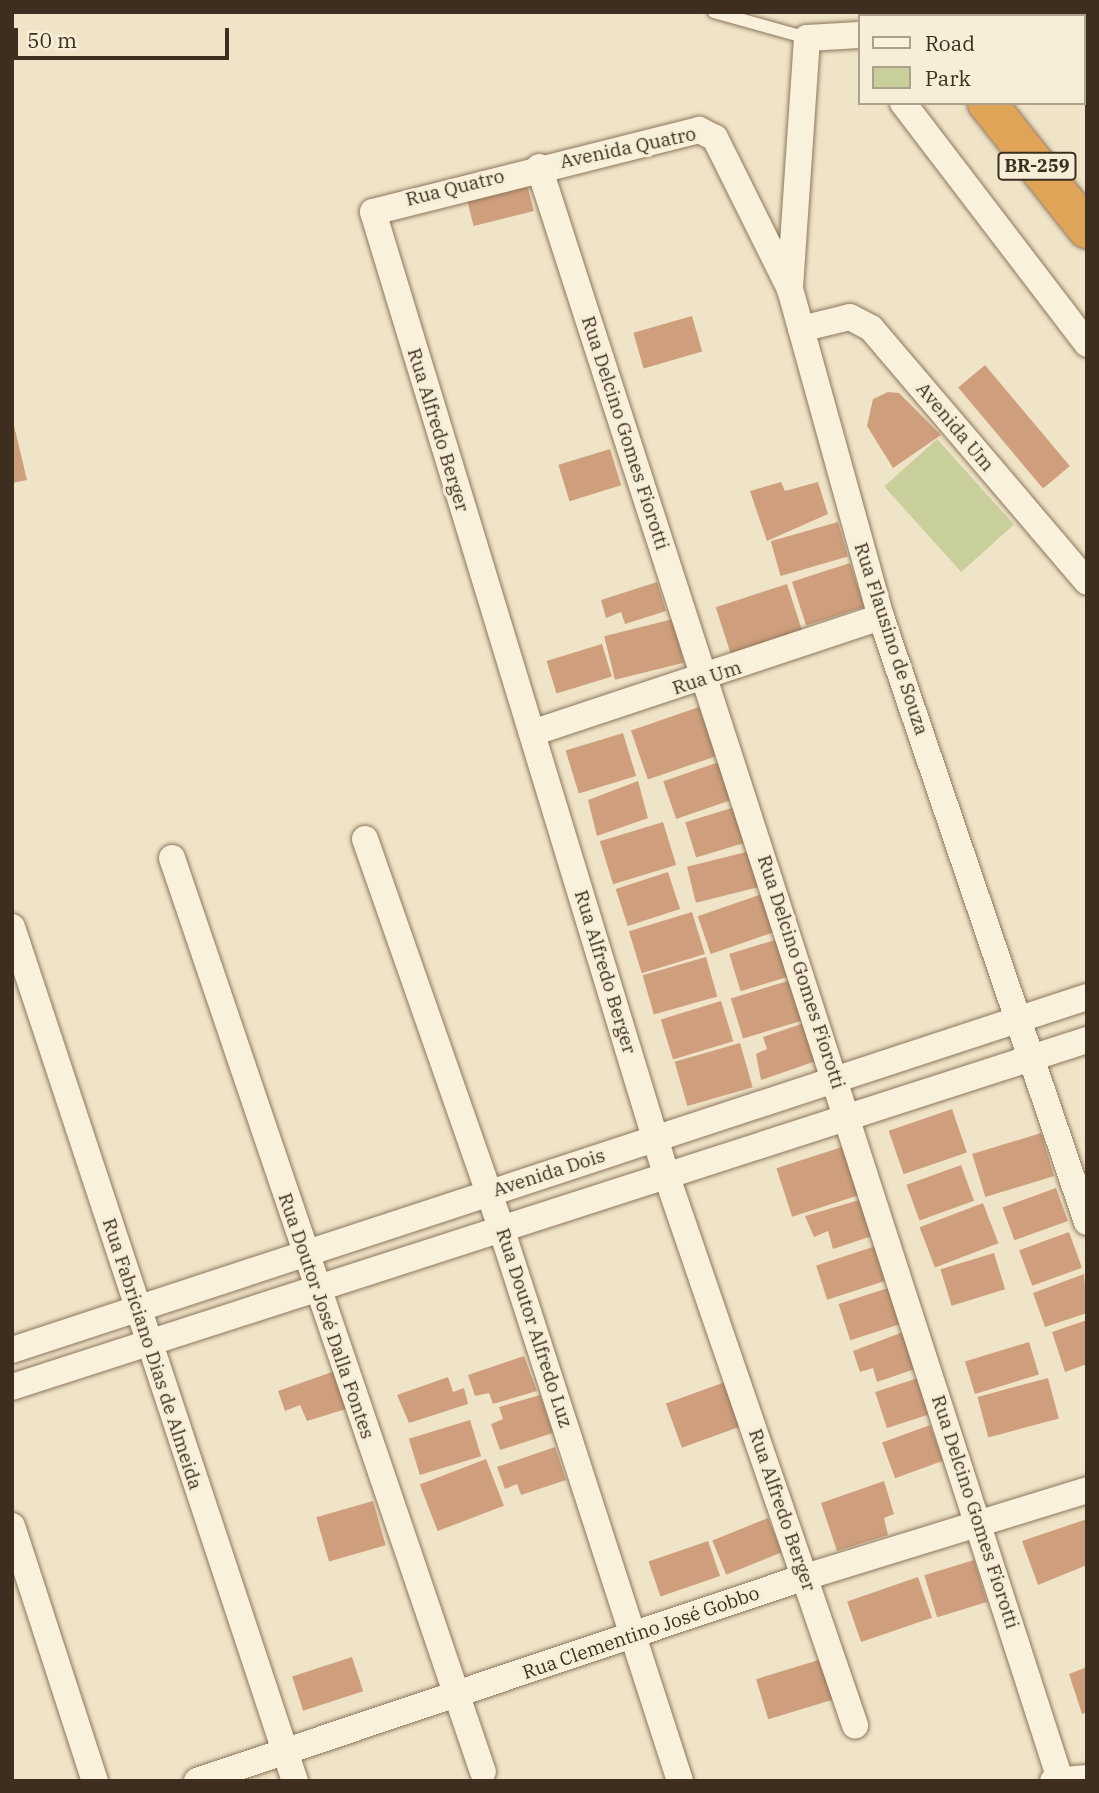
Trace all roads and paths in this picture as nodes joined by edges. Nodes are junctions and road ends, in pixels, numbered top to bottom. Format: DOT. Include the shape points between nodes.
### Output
graph roads {
  1 [pos="714,12"];
  2 [pos="807,38"];
  3 [pos="857,39"];
  4 [pos="905,105"];
  5 [pos="990,105"];
  6 [pos="539,167"];
  7 [pos="373,212"];
  8 [pos="1087,229"];
  9 [pos="790,289"];
  10 [pos="801,329"];
  11 [pos="1087,344"];
  12 [pos="1087,582"];
  13 [pos="881,617"];
  14 [pos="705,679"];
  15 [pos="532,733"];
  16 [pos="365,839"];
  17 [pos="172,858"];
  18 [pos="12,927"];
  19 [pos="1087,997"];
  20 [pos="1017,1021"];
  21 [pos="1087,1040"];
  22 [pos="1031,1059"];
  23 [pos="837,1080"];
  24 [pos="846,1112"];
  25 [pos="656,1138"];
  26 [pos="666,1174"];
  27 [pos="489,1193"];
  28 [pos="1087,1222"];
  29 [pos="501,1228"];
  30 [pos="304,1254"];
  31 [pos="315,1289"];
  32 [pos="136,1309"];
  33 [pos="148,1343"];
  34 [pos="12,1350"];
  35 [pos="12,1387"];
  36 [pos="1087,1490"];
  37 [pos="979,1523"];
  38 [pos="12,1526"];
  39 [pos="805,1577"];
  40 [pos="633,1636"];
  41 [pos="458,1695"];
  42 [pos="855,1726"];
  43 [pos="285,1751"];
  44 [pos="483,1772"];
  45 [pos="1087,1778"];
  46 [pos="1056,1780"];
  47 [pos="95,1781"];
  48 [pos="197,1781"];
  49 [pos="295,1781"];
  50 [pos="680,1781"];
  1 -- 2 [label="lane"];
  2 -- 3 [label="street"];
  2 -- 9 [label="street, Rua Flausino de Souza"];
  4 -- 11 [label="street"];
  5 -- 8 [label="highway, BR-259"];
  6 -- 7 [label="street, Rua Quatro"];
  6 -- 9 [label="street, Avenida Quatro" via="699,130 715,138"];
  6 -- 14 [label="street, Rua Delcino Gomes Fiorotti"];
  7 -- 15 [label="street, Rua Alfredo Berger"];
  9 -- 10 [label="street, Rua Flausino de Souza"];
  10 -- 12 [label="street, Avenida Um" via="850,317 871,328"];
  10 -- 13 [label="street, Rua Flausino de Souza"];
  13 -- 14 [label="street, Rua Um"];
  13 -- 20 [label="street, Rua Flausino de Souza"];
  14 -- 15 [label="street, Rua Um"];
  14 -- 23 [label="street, Rua Delcino Gomes Fiorotti"];
  15 -- 25 [label="street, Rua Alfredo Berger"];
  16 -- 27 [label="street, Rua Doutor Alfredo Luz"];
  17 -- 30 [label="street, Rua Doutor José Dalla Fontes"];
  18 -- 32 [label="street, Rua Fabriciano Dias de Almeida"];
  19 -- 20 [label="street, Avenida Dois"];
  20 -- 22 [label="street, Rua Flausino de Souza"];
  20 -- 23 [label="street, Avenida Dois"];
  21 -- 22 [label="street, Avenida Dois"];
  22 -- 24 [label="street, Avenida Dois"];
  22 -- 28 [label="street, Rua Flausino de Souza"];
  23 -- 24 [label="street, Rua Delcino Gomes Fiorotti"];
  23 -- 25 [label="street, Avenida Dois"];
  24 -- 26 [label="street, Avenida Dois"];
  24 -- 37 [label="street, Rua Delcino Gomes Fiorotti"];
  25 -- 26 [label="street, Rua Alfredo Berger"];
  25 -- 27 [label="street, Avenida Dois"];
  26 -- 29 [label="street, Avenida Dois"];
  26 -- 39 [label="street, Rua Alfredo Berger"];
  27 -- 29 [label="street, Rua Doutor Alfredo Luz"];
  27 -- 30 [label="street, Avenida Dois"];
  29 -- 31 [label="street, Avenida Dois"];
  29 -- 40 [label="street, Rua Doutor Alfredo Luz"];
  30 -- 31 [label="street, Rua Doutor José Dalla Fontes"];
  30 -- 32 [label="street, Avenida Dois"];
  31 -- 33 [label="street, Avenida Dois"];
  31 -- 41 [label="street, Rua Doutor José Dalla Fontes"];
  32 -- 33 [label="street, Rua Fabriciano Dias de Almeida"];
  32 -- 34 [label="street, Avenida Dois"];
  33 -- 35 [label="street, Avenida Dois"];
  33 -- 43 [label="street, Rua Fabriciano Dias de Almeida"];
  36 -- 37 [label="street, Rua Clementino José Gobbo"];
  37 -- 39 [label="street, Rua Clementino José Gobbo"];
  37 -- 46 [label="street, Rua Delcino Gomes Fiorotti"];
  38 -- 47 [label="street"];
  39 -- 40 [label="street, Rua Clementino José Gobbo"];
  39 -- 42 [label="street, Rua Alfredo Berger"];
  40 -- 41 [label="street, Rua Clementino José Gobbo"];
  40 -- 50 [label="street, Rua Doutor Alfredo Luz"];
  41 -- 43 [label="street, Rua Clementino José Gobbo"];
  41 -- 44 [label="street, Rua Doutor José Dalla Fontes"];
  43 -- 48 [label="street, Rua Clementino José Gobbo"];
  43 -- 49 [label="street, Rua Fabriciano Dias de Almeida"];
  45 -- 46 [label="street"];
}
